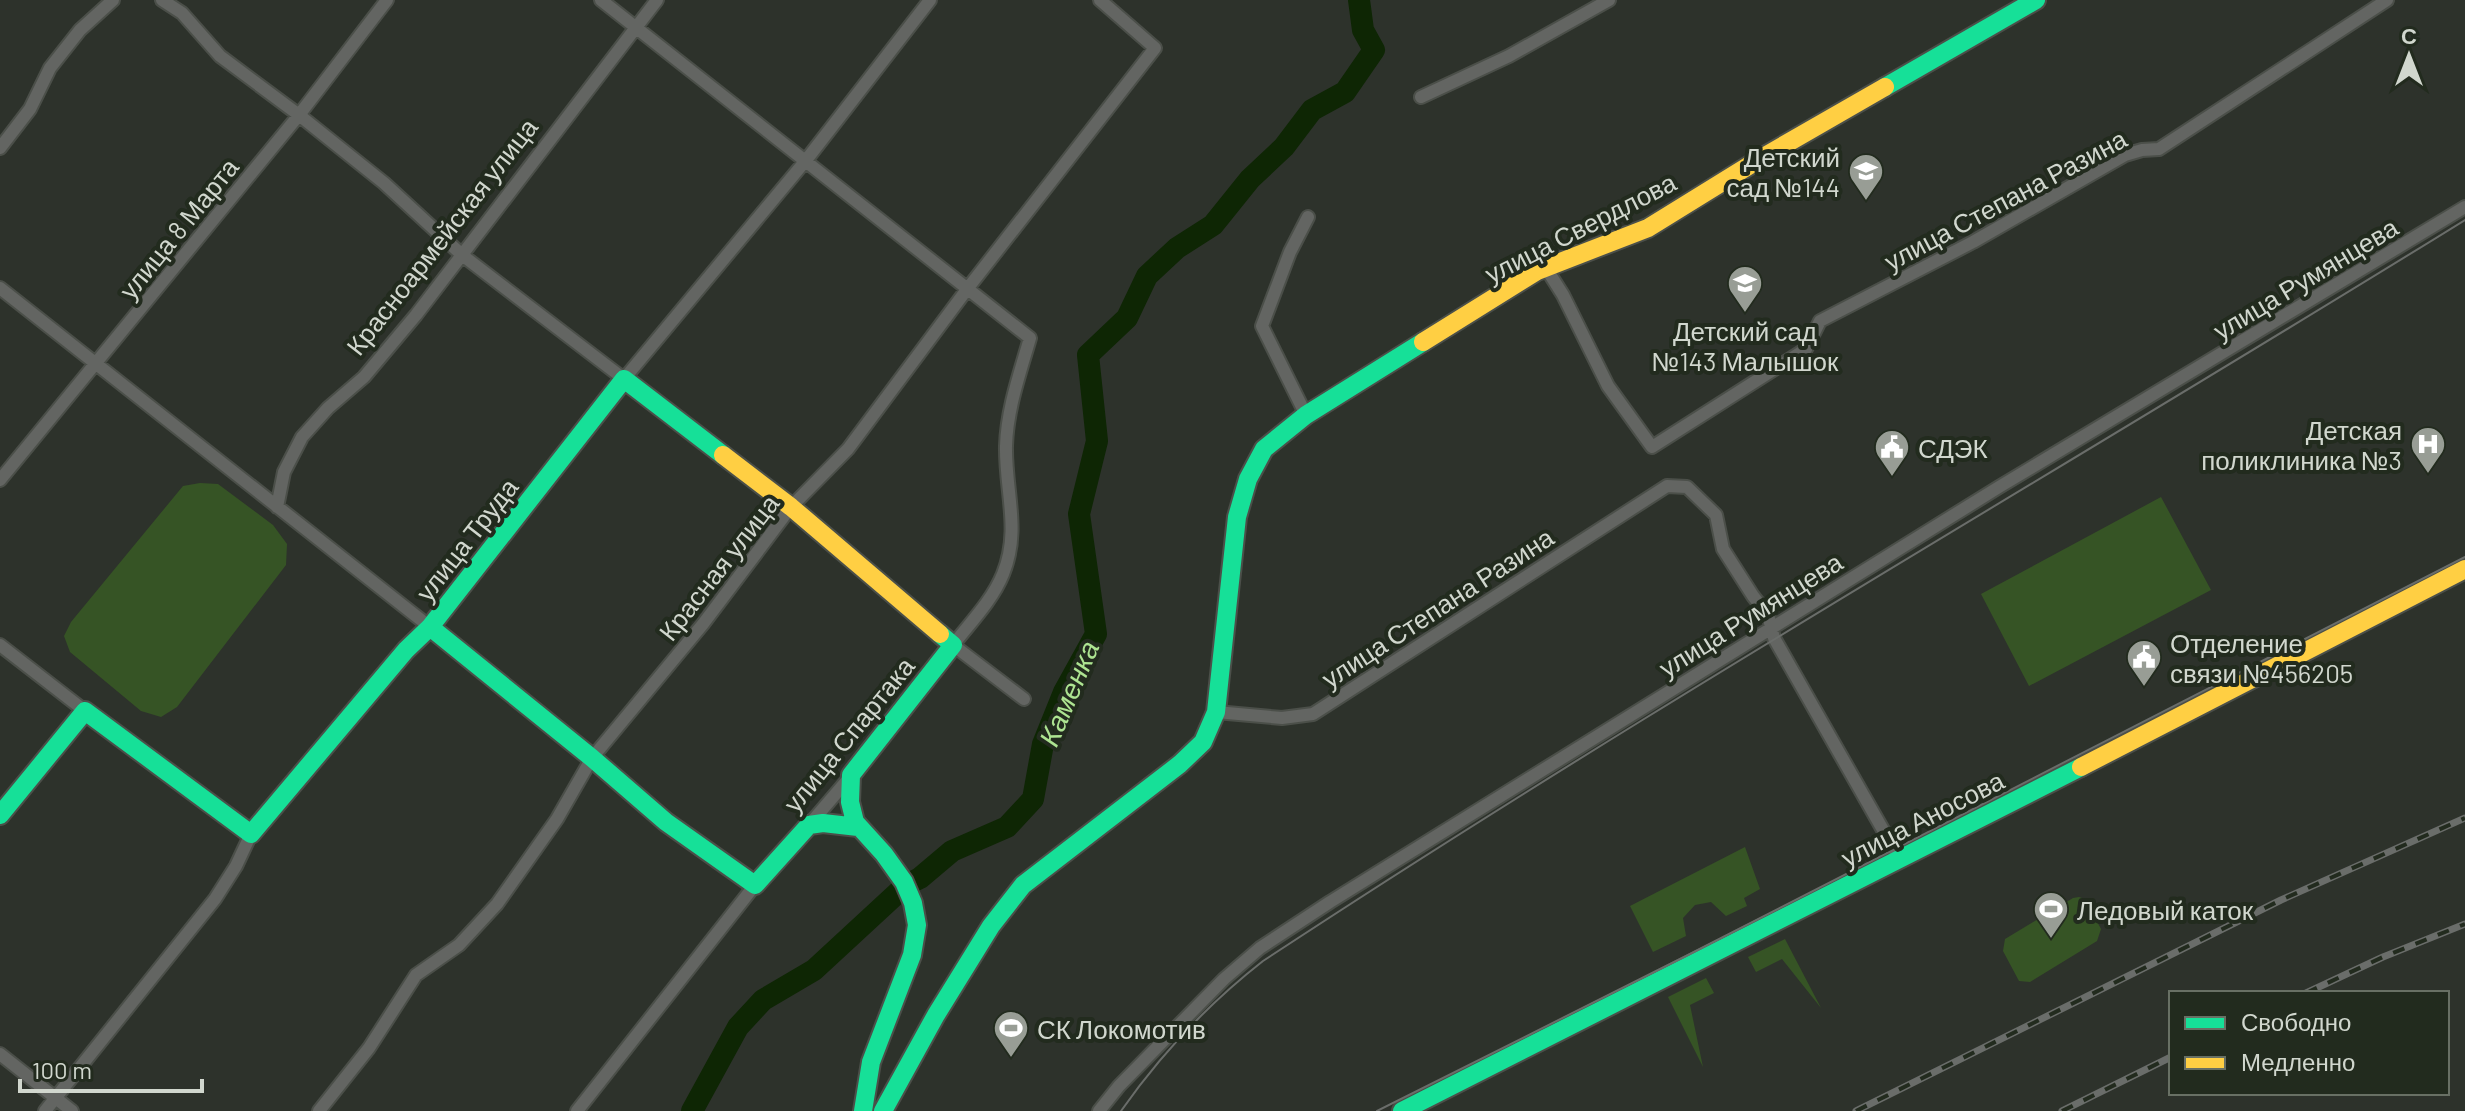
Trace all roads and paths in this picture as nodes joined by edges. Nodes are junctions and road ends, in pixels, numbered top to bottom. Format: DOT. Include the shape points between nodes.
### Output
graph roads {
  1 [pos="113,0"];
  2 [pos="162,0"];
  3 [pos="387,0"];
  4 [pos="601,0"];
  5 [pos="657,0"];
  6 [pos="930,0"];
  7 [pos="1100,0"];
  8 [pos="1609,0"];
  9 [pos="2036,0"];
  10 [pos="2387,0"];
  11 [pos="635,28"];
  12 [pos="1421,97"];
  13 [pos="299,115"];
  14 [pos="0,148"];
  15 [pos="807,159"];
  16 [pos="2465,207"];
  17 [pos="1308,217"];
  18 [pos="462,255"];
  19 [pos="1546,268"];
  20 [pos="0,288"];
  21 [pos="968,288"];
  22 [pos="95,365"];
  23 [pos="624,379"];
  24 [pos="1306,415"];
  25 [pos="0,480"];
  26 [pos="277,507"];
  27 [pos="791,507"];
  28 [pos="2465,569"];
  29 [pos="430,627"];
  30 [pos="1771,627"];
  31 [pos="0,645"];
  32 [pos="953,645"];
  33 [pos="1024,699"];
  34 [pos="85,711"];
  35 [pos="1216,712"];
  36 [pos="592,758"];
  37 [pos="851,775"];
  38 [pos="0,815"];
  39 [pos="809,825"];
  40 [pos="858,827"];
  41 [pos="251,834"];
  42 [pos="1899,858"];
  43 [pos="755,885"];
  44 [pos="0,1054"];
  45 [pos="57,1097"];
  46 [pos="45,1111"];
  47 [pos="72,1111"];
  48 [pos="319,1111"];
  49 [pos="577,1111"];
  50 [pos="863,1111"];
  51 [pos="883,1111"];
  52 [pos="1099,1111"];
  53 [pos="1402,1111"];
  1 -- 14 [label="street" via="72,39"];
  2 -- 13 [label="street" via="182,13 220,56"];
  3 -- 13 [label="street, улица 8 Марта"];
  4 -- 11 [label="street"];
  5 -- 11 [label="street, Красноармейская улица"];
  6 -- 15 [label="street, улица Труда"];
  7 -- 21 [label="street, Красная улица" via="1155,48"];
  8 -- 12 [label="street"];
  9 -- 19 [label="street, улица Свердлова" via="1648,228"];
  10 -- 19 [label="street, улица Степана Разина" via="2159,149 2125,155 1820,321 1806,349 1652,447 1608,386"];
  11 -- 15 [label="street"];
  11 -- 18 [label="street, Красноармейская улица"];
  13 -- 18 [label="street"];
  13 -- 22 [label="street, улица 8 Марта"];
  15 -- 21 [label="street"];
  15 -- 23 [label="street, улица Труда"];
  16 -- 30 [label="street, улица Румянцева"];
  17 -- 24 [label="street" via="1262,326"];
  18 -- 23 [label="street"];
  18 -- 26 [label="street, Красноармейская улица" via="364,377 302,437 284,472"];
  19 -- 24 [label="street, улица Свердлова"];
  20 -- 22 [label="street"];
  21 -- 27 [label="street, Красная улица" via="848,449"];
  21 -- 32 [label="street, улица Спартака" via="1030,338 1006,443 1011,549 989,600"];
  22 -- 25 [label="street, улица 8 Марта"];
  22 -- 26 [label="street"];
  23 -- 27 [label="street"];
  23 -- 29 [label="street, улица Труда"];
  24 -- 35 [label="street, улица Свердлова" via="1264,449 1248,479 1237,517"];
  26 -- 29 [label="street"];
  27 -- 32 [label="street"];
  27 -- 36 [label="street, Красная улица"];
  28 -- 42 [label="street, улица Аносова"];
  29 -- 36 [label="street"];
  29 -- 41 [label="street, улица Труда"];
  30 -- 35 [label="street, улица Степана Разина" via="1723,549 1716,515 1687,487 1667,486 1313,714 1282,718"];
  30 -- 42 [label="street"];
  30 -- 52 [label="street, улица Румянцева" via="1260,948"];
  31 -- 34 [label="street"];
  32 -- 33 [label="street"];
  32 -- 37 [label="street, улица Спартака"];
  34 -- 38 [label="street"];
  34 -- 41 [label="street"];
  35 -- 51 [label="street" via="1203,742 1180,764 1023,885 983,938"];
  36 -- 43 [label="street" via="666,822"];
  36 -- 48 [label="street, Красная улица" via="497,904 459,945 416,975 369,1048"];
  37 -- 39 [label="street, улица Спартака"];
  37 -- 40 [label="street" via="852,816"];
  39 -- 40 [label="street"];
  39 -- 43 [label="street, улица Спартака"];
  40 -- 50 [label="street" via="906,885 918,928 876,1045"];
  41 -- 45 [label="street, улица Труда" via="215,899"];
  42 -- 53 [label="street, улица Аносова"];
  43 -- 49 [label="street, улица Спартака"];
  44 -- 45 [label="street"];
  45 -- 46 [label="street, улица Труда"];
  45 -- 47 [label="street"];
}
